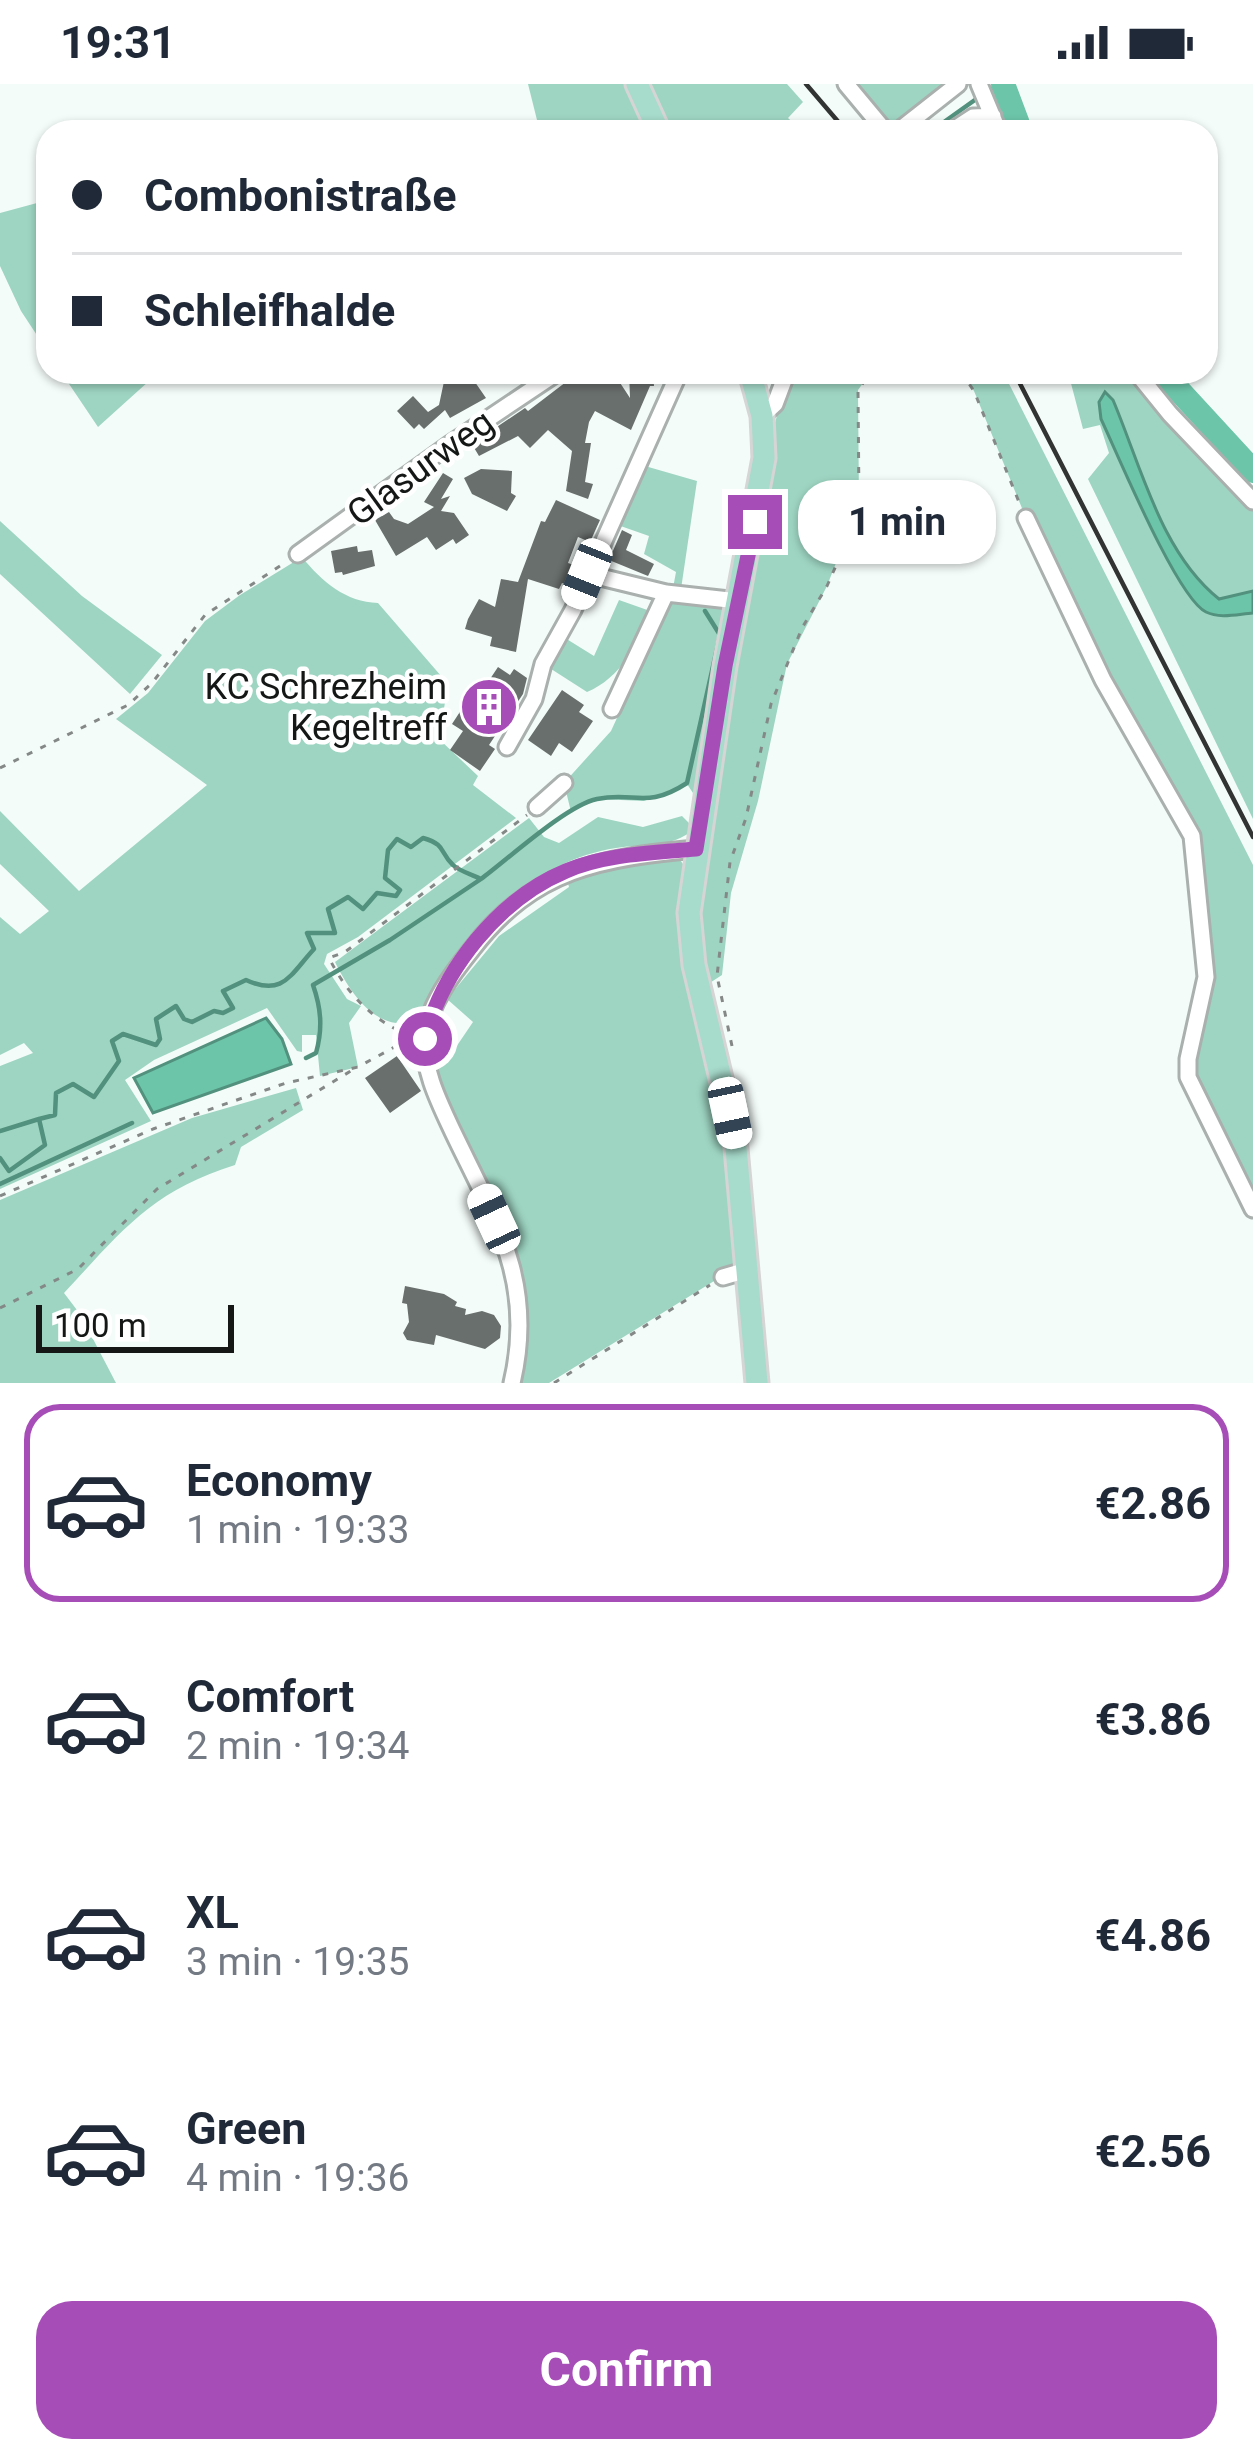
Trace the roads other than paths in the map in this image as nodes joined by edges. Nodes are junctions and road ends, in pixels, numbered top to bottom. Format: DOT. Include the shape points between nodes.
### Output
graph roads {
  1 [pos="637,84"];
  2 [pos="846,84"];
  3 [pos="958,84"];
  4 [pos="654,120"];
  5 [pos="876,120"];
  6 [pos="912,120"];
  7 [pos="534,384"];
  8 [pos="673,384"];
  9 [pos="753,384"];
  10 [pos="783,384"];
  11 [pos="1145,384"];
  12 [pos="762,416"];
  13 [pos="1253,501"];
  14 [pos="1026,518"];
  15 [pos="298,554"];
  16 [pos="587,574"];
  17 [pos="666,593"];
  18 [pos="738,601"];
  19 [pos="612,709"];
  20 [pos="507,747"];
  21 [pos="564,783"];
  22 [pos="538,807"];
  23 [pos="696,849"];
  24 [pos="1253,1209"];
  25 [pos="747,1270"];
  26 [pos="723,1277"];
  27 [pos="512,1383"];
  28 [pos="757,1383"];
  1 -- 4 [label="main road"];
  2 -- 5 [label="street"];
  3 -- 6 [label="street"];
  7 -- 15 [label="street, Glasurweg"];
  8 -- 16 [label="street"];
  9 -- 12 [label="main road"];
  10 -- 12 [label="street"];
  11 -- 13 [label="street"];
  12 -- 18 [label="main road" via="764,458"];
  14 -- 24 [label="street" via="1103,680 1192,836 1206,977 1188,1077"];
  16 -- 17 [label="street"];
  16 -- 20 [label="street"];
  17 -- 18 [label="street"];
  17 -- 19 [label="street"];
  18 -- 23 [label="main road"];
  21 -- 22 [label="street"];
  23 -- 25 [label="main road" via="694,965 735,1137"];
  23 -- 27 [label="street" via="601,860 522,896 449,978 418,1038 434,1092 511,1256 519,1295"];
  25 -- 26 [label="street"];
  25 -- 28 [label="main road"];
}
